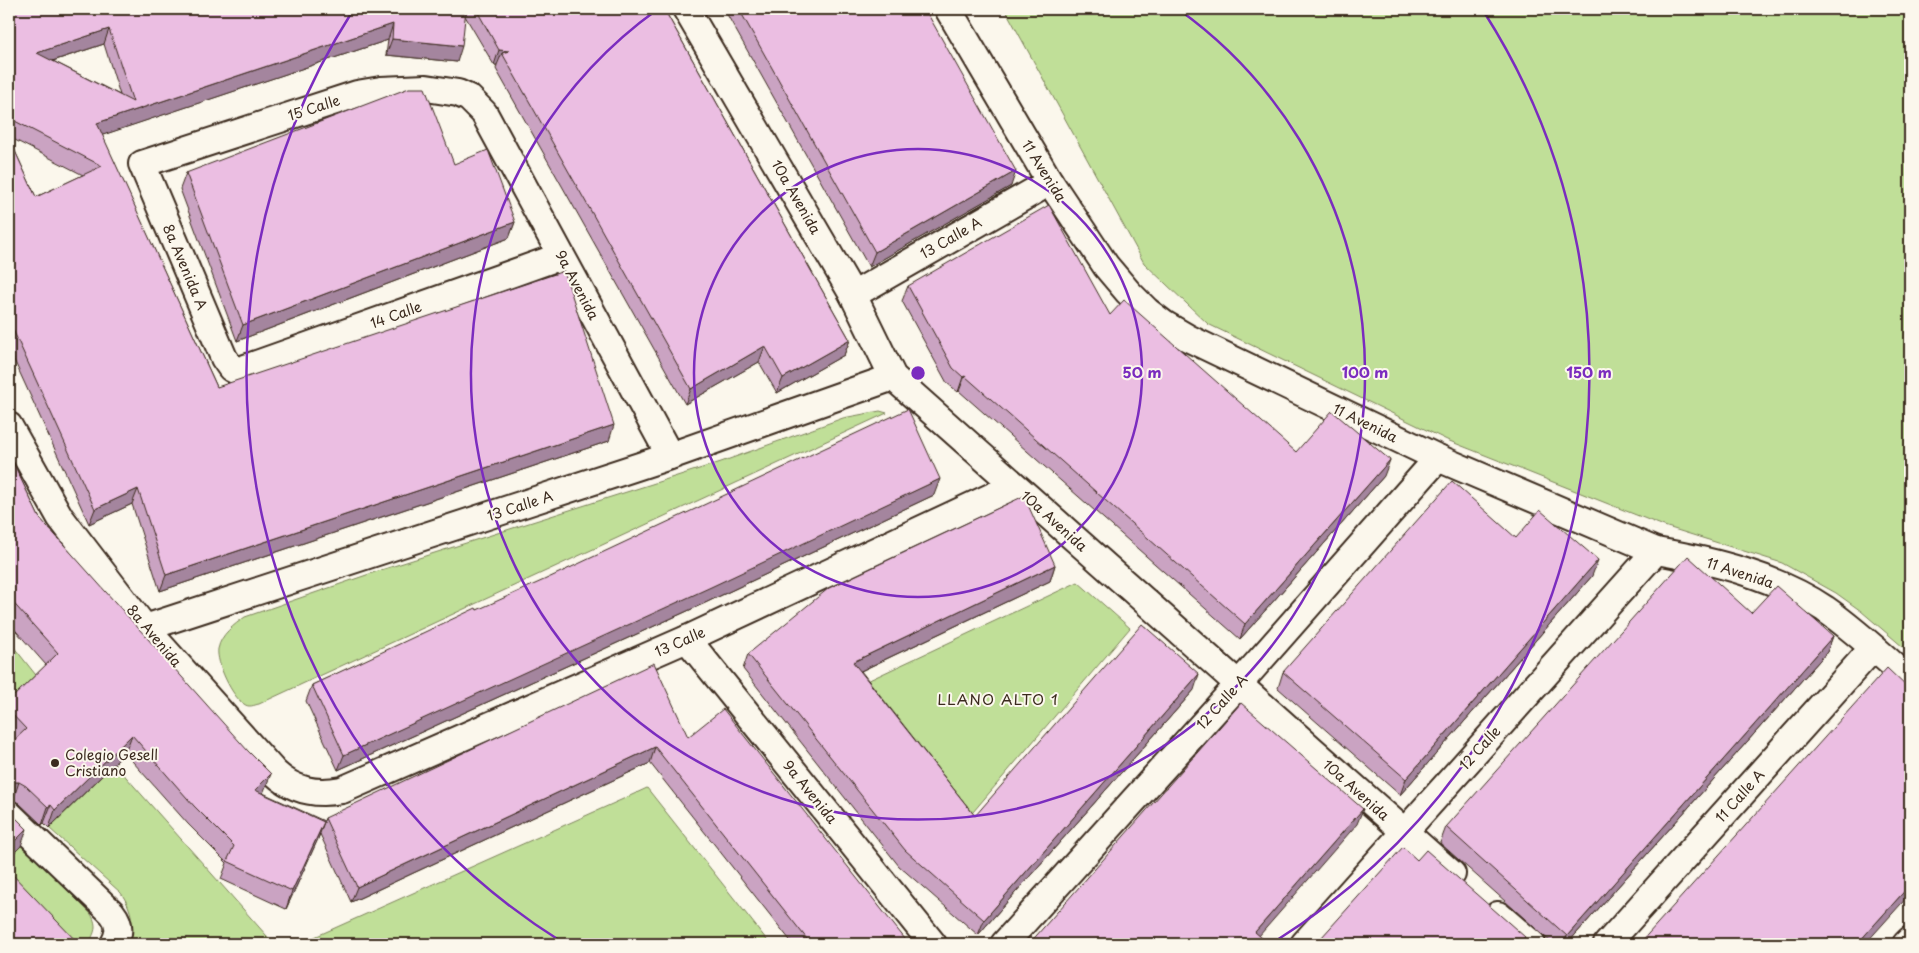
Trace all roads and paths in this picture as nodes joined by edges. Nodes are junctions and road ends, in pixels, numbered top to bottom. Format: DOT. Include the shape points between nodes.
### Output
graph roads {
  1 [pos="686,9"];
  2 [pos="948,9"];
  3 [pos="484,113"];
  4 [pos="142,164"];
  5 [pos="1050,182"];
  6 [pos="562,256"];
  7 [pos="853,295"];
  8 [pos="231,368"];
  9 [pos="893,377"];
  10 [pos="9,426"];
  11 [pos="670,456"];
  12 [pos="1438,458"];
  13 [pos="1014,486"];
  14 [pos="1656,552"];
  15 [pos="146,628"];
  16 [pos="687,639"];
  17 [pos="1873,648"];
  18 [pos="1910,680"];
  19 [pos="1238,685"];
  20 [pos="342,790"];
  21 [pos="9,814"];
  22 [pos="1404,832"];
  23 [pos="1910,940"];
  24 [pos="114,944"];
  25 [pos="933,944"];
  26 [pos="1004,944"];
  27 [pos="1304,944"];
  28 [pos="1532,944"];
  29 [pos="1607,944"];
  30 [pos="1906,944"];
  1 -- 7 [label="street, 10a Avenida"];
  2 -- 5 [label="street, 11 Avenida"];
  3 -- 4 [label="street, 15 Calle" via="469,98 452,92 426,88 381,90 357,94"];
  3 -- 6 [label="street, 9a Avenida"];
  4 -- 8 [label="street, 8a Avenida A"];
  5 -- 7 [label="street, 13 Calle A"];
  5 -- 12 [label="street, 11 Avenida" via="1112,272 1138,303 1164,324"];
  6 -- 8 [label="street, 14 Calle" via="244,370"];
  6 -- 11 [label="street, 9a Avenida"];
  7 -- 9 [label="street, 10a Avenida"];
  9 -- 11 [label="street, 13 Calle A"];
  9 -- 13 [label="street, 10a Avenida"];
  10 -- 15 [label="street, 8a Avenida" via="60,517"];
  11 -- 15 [label="street, 13 Calle A"];
  12 -- 14 [label="street, 11 Avenida"];
  12 -- 19 [label="street, 12 Calle A"];
  13 -- 16 [label="street, 13 Calle"];
  13 -- 19 [label="street, 10a Avenida"];
  14 -- 17 [label="street, 11 Avenida" via="1723,566 1792,590 1825,609"];
  14 -- 22 [label="street, 12 Calle"];
  15 -- 20 [label="street, 8a Avenida" via="284,782 313,792"];
  16 -- 20 [label="street, 13 Calle"];
  16 -- 25 [label="street, 9a Avenida"];
  17 -- 18 [label="street, 11 Avenida"];
  17 -- 29 [label="street, 11 Calle A"];
  19 -- 22 [label="street, 10a Avenida"];
  19 -- 26 [label="street, 12 Calle A"];
  21 -- 24 [label="street" via="112,913 118,927"];
  22 -- 27 [label="street, 12 Calle"];
  22 -- 28 [label="street, 10a Avenida"];
  23 -- 30 [label="street"];
}
